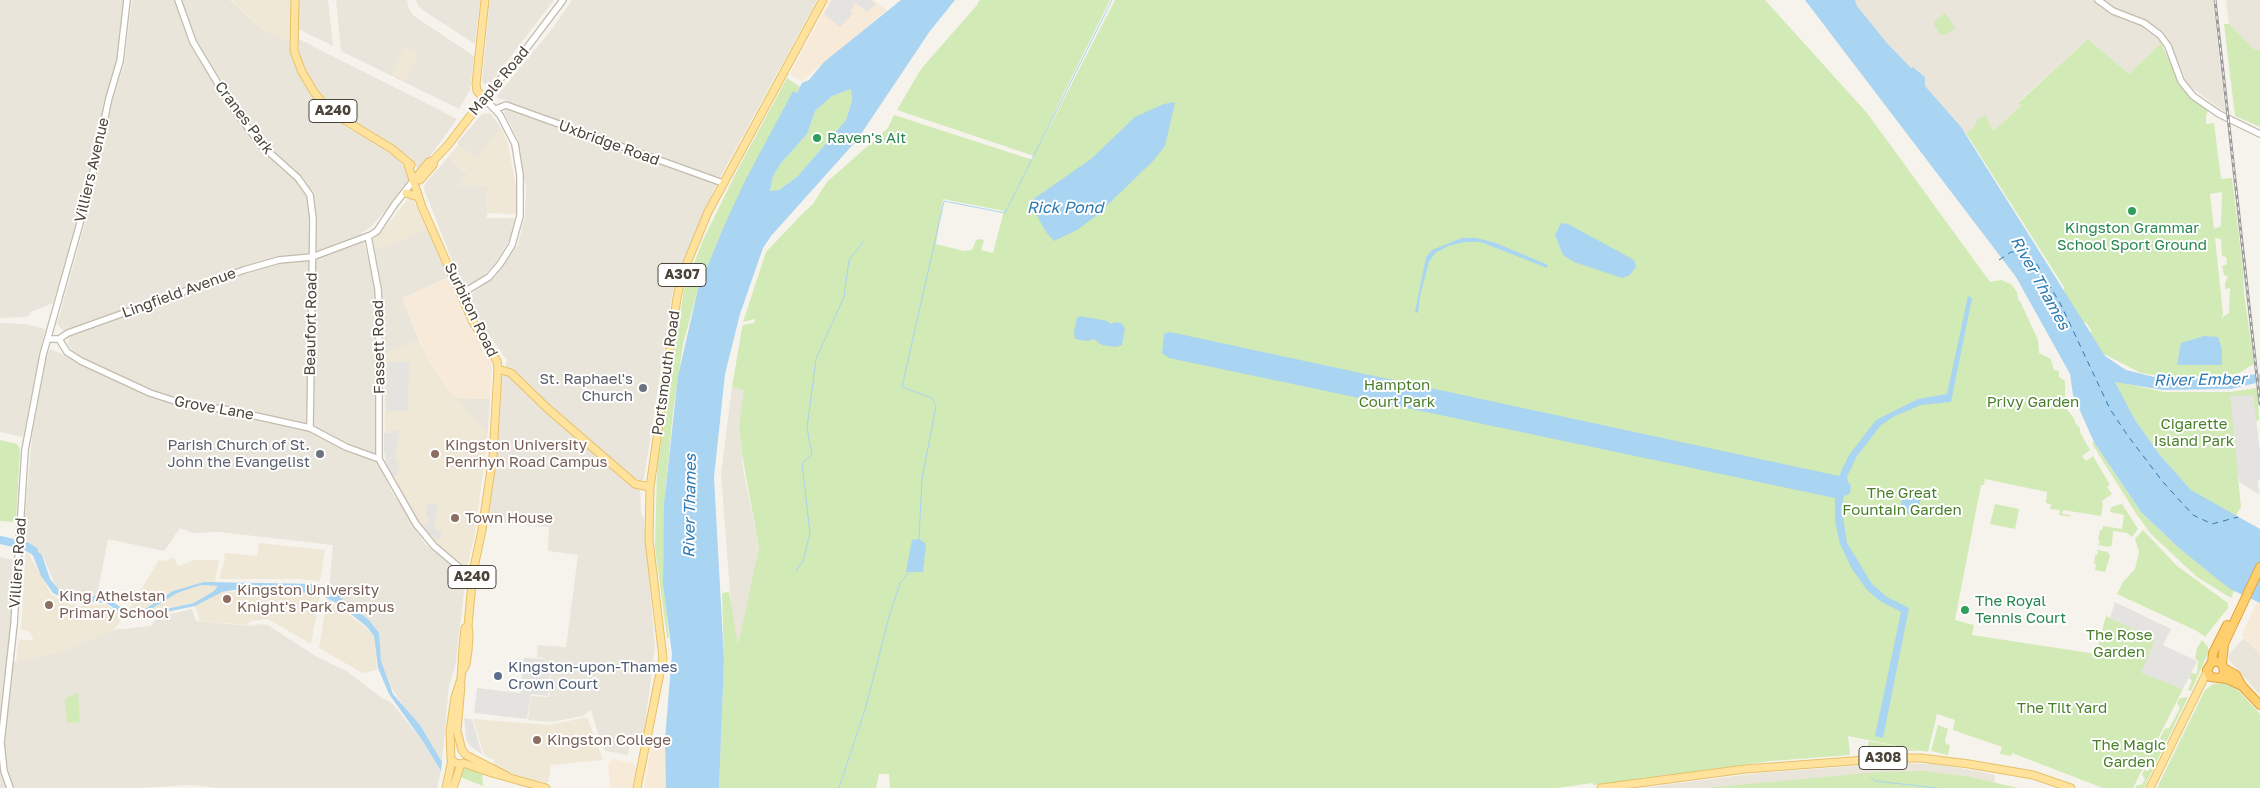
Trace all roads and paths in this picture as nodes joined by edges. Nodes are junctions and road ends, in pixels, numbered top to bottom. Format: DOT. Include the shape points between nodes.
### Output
graph roads {
  1 [pos="128,0"];
  2 [pos="178,0"];
  3 [pos="295,0"];
  4 [pos="485,0"];
  5 [pos="563,0"];
  6 [pos="823,0"];
  7 [pos="2098,0"];
  8 [pos="484,98"];
  9 [pos="496,109"];
  10 [pos="2260,134"];
  11 [pos="416,182"];
  12 [pos="723,183"];
  13 [pos="406,193"];
  14 [pos="418,197"];
  15 [pos="424,208"];
  16 [pos="392,209"];
  17 [pos="368,236"];
  18 [pos="312,258"];
  19 [pos="461,294"];
  20 [pos="49,339"];
  21 [pos="59,339"];
  22 [pos="498,369"];
  23 [pos="310,428"];
  24 [pos="379,459"];
  25 [pos="650,487"];
  26 [pos="2260,567"];
  27 [pos="473,572"];
  28 [pos="2245,597"];
  29 [pos="2212,662"];
  30 [pos="2223,666"];
  31 [pos="2213,676"];
  32 [pos="461,683"];
  33 [pos="2242,686"];
  34 [pos="2260,705"];
  35 [pos="464,752"];
  36 [pos="452,757"];
  37 [pos="462,763"];
  38 [pos="507,776"];
  39 [pos="10,788"];
  40 [pos="446,788"];
  41 [pos="453,788"];
  42 [pos="546,788"];
  43 [pos="637,788"];
  44 [pos="1601,788"];
  45 [pos="2071,788"];
  46 [pos="2150,788"];
  1 -- 20 [label="street, Villiers Avenue" via="120,61"];
  2 -- 18 [label="street, Cranes Park" via="193,42 229,102 260,144 298,178 310,195"];
  3 -- 11 [label="main road, A240" via="294,51 314,92 341,118 392,149 408,165"];
  4 -- 8 [label="main road" via="476,84 477,91"];
  5 -- 8 [label="street, Maple Road" via="523,54"];
  6 -- 12 [label="main road, Portsmouth Road / A307"];
  7 -- 10 [label="street" via="2160,35 2182,81 2193,96 2219,114"];
  8 -- 9 [label="street"];
  8 -- 11 [label="main road, Maple Road" via="452,142 434,160 428,173"];
  9 -- 12 [label="street, Uxbridge Road" via="506,105"];
  9 -- 19 [label="street" via="517,150 520,216 512,244 496,270"];
  11 -- 13 [label="street, Beaufort Road"];
  11 -- 14 [label="main road, Surbiton Road / A240"];
  11 -- 15 [label="main road, Surbiton Road / A240" via="426,204"];
  11 -- 16 [label="street, Beaufort Road"];
  12 -- 25 [label="main road, Portsmouth Road / A307" via="682,275 676,298"];
  13 -- 14 [label="main road"];
  13 -- 16 [label="street, Beaufort Road"];
  14 -- 15 [label="main road, Surbiton Road / A240"];
  15 -- 19 [label="main road, Surbiton Road / A240"];
  16 -- 17 [label="street, Beaufort Road" via="377,231"];
  17 -- 18 [label="street, Beaufort Road"];
  17 -- 24 [label="street, Fassett Road" via="379,306"];
  18 -- 21 [label="street, Lingfield Avenue" via="279,260 244,270"];
  18 -- 23 [label="street, Beaufort Road"];
  19 -- 22 [label="main road, Surbiton Road / A240" via="473,322 497,361"];
  20 -- 21 [label="street, Lingfield Avenue"];
  20 -- 39 [label="street, Villiers Road" via="35,390 26,442 14,624 1,743"];
  21 -- 23 [label="street, Grove Lane" via="67,352 81,361 150,393 184,404"];
  22 -- 25 [label="main road, Surbiton Road" via="511,373 636,484"];
  22 -- 27 [label="main road, A240" via="493,456"];
  23 -- 24 [label="street, Grove Lane" via="346,448"];
  24 -- 27 [label="street" via="416,524 434,546 460,568"];
  25 -- 43 [label="main road, Portsmouth Road / A307" via="649,540 663,659"];
  26 -- 28 [label="highway"];
  27 -- 32 [label="main road, A240" via="468,646"];
  28 -- 29 [label="highway" via="2216,646"];
  28 -- 30 [label="highway" via="2224,644"];
  29 -- 30 [label="highway"];
  29 -- 31 [label="highway" via="2208,665"];
  30 -- 31 [label="highway" via="2223,674"];
  30 -- 33 [label="highway" via="2236,675"];
  31 -- 33 [label="highway"];
  31 -- 46 [label="main road" via="2199,688"];
  32 -- 35 [label="main road, A240" via="457,731"];
  32 -- 36 [label="main road, A240" via="453,709"];
  33 -- 34 [label="highway"];
  35 -- 36 [label="main road" via="457,750"];
  35 -- 37 [label="main road"];
  35 -- 38 [label="main road"];
  36 -- 37 [label="main road"];
  36 -- 40 [label="main road"];
  37 -- 38 [label="main road"];
  37 -- 41 [label="main road"];
  38 -- 42 [label="main road"];
  44 -- 45 [label="main road, A308" via="1745,769 1920,758 2033,775"];
}
